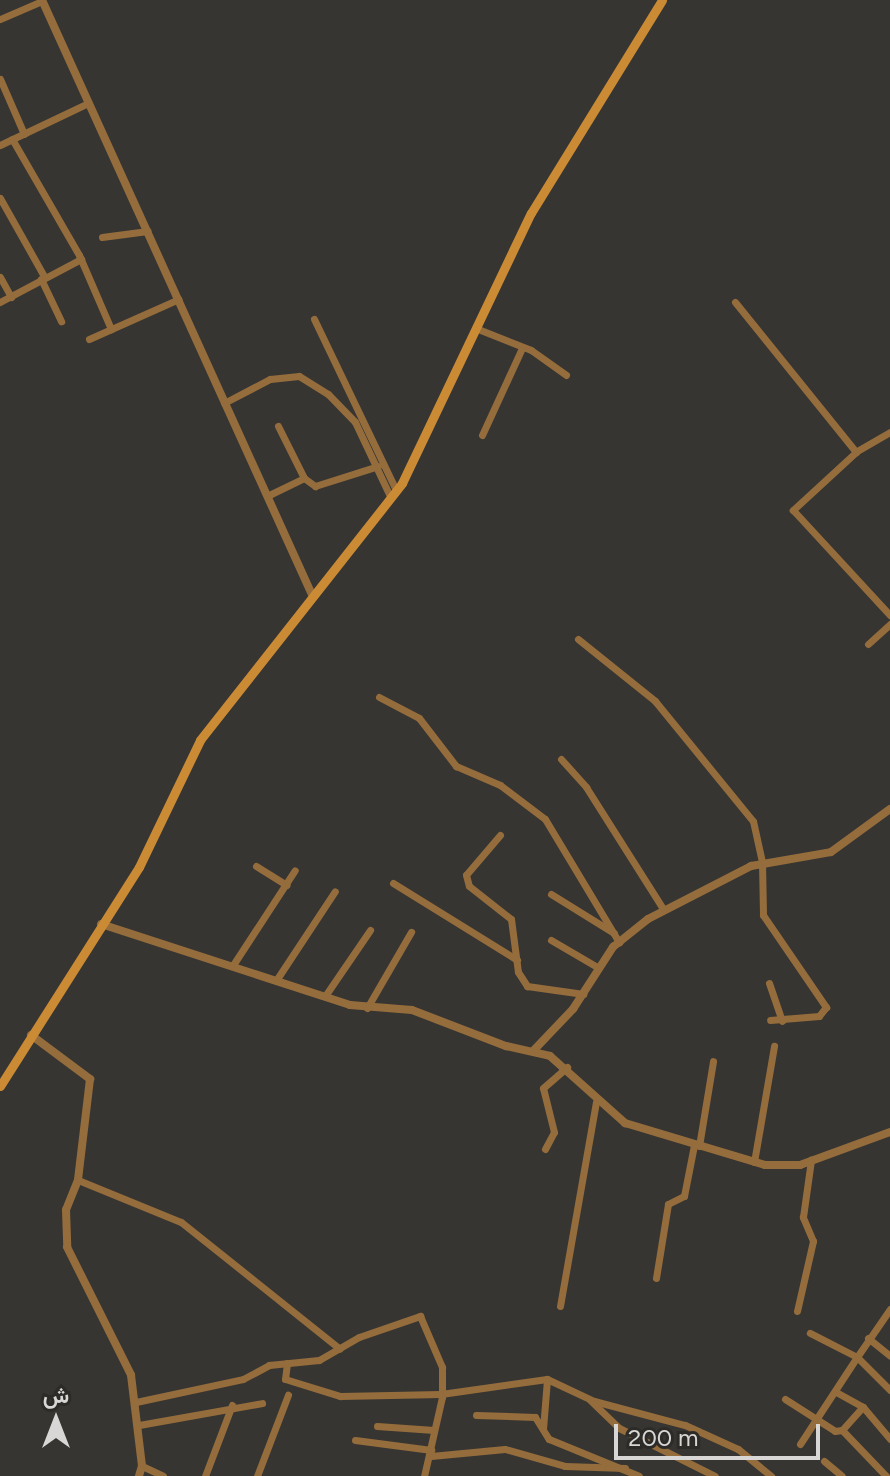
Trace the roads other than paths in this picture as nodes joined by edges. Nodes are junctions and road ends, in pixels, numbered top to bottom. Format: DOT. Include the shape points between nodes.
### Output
graph roads {
  1 [pos="662,0"];
  2 [pos="42,1"];
  3 [pos="0,19"];
  4 [pos="0,79"];
  5 [pos="88,103"];
  6 [pos="24,134"];
  7 [pos="12,139"];
  8 [pos="0,145"];
  9 [pos="0,198"];
  10 [pos="9,218"];
  11 [pos="0,223"];
  12 [pos="148,231"];
  13 [pos="102,237"];
  14 [pos="81,259"];
  15 [pos="0,277"];
  16 [pos="42,277"];
  17 [pos="11,297"];
  18 [pos="179,299"];
  19 [pos="0,302"];
  20 [pos="735,302"];
  21 [pos="314,319"];
  22 [pos="61,321"];
  23 [pos="111,329"];
  24 [pos="478,329"];
  25 [pos="89,339"];
  26 [pos="522,348"];
  27 [pos="566,375"];
  28 [pos="224,403"];
  29 [pos="278,426"];
  30 [pos="890,432"];
  31 [pos="482,435"];
  32 [pos="856,452"];
  33 [pos="384,466"];
  34 [pos="375,467"];
  35 [pos="304,478"];
  36 [pos="394,494"];
  37 [pos="267,496"];
  38 [pos="313,597"];
  39 [pos="890,615"];
  40 [pos="890,624"];
  41 [pos="578,639"];
  42 [pos="868,644"];
  43 [pos="379,697"];
  44 [pos="561,759"];
  45 [pos="890,809"];
  46 [pos="500,835"];
  47 [pos="762,862"];
  48 [pos="256,866"];
  49 [pos="295,870"];
  50 [pos="393,883"];
  51 [pos="286,885"];
  52 [pos="335,891"];
  53 [pos="551,894"];
  54 [pos="663,909"];
  55 [pos="101,924"];
  56 [pos="370,930"];
  57 [pos="411,932"];
  58 [pos="617,937"];
  59 [pos="551,940"];
  60 [pos="517,960"];
  61 [pos="233,965"];
  62 [pos="597,967"];
  63 [pos="277,979"];
  64 [pos="769,983"];
  65 [pos="583,994"];
  66 [pos="325,996"];
  67 [pos="367,1008"];
  68 [pos="770,1020"];
  69 [pos="782,1021"];
  70 [pos="31,1035"];
  71 [pos="774,1046"];
  72 [pos="534,1050"];
  73 [pos="713,1061"];
  74 [pos="567,1067"];
  75 [pos="0,1086"];
  76 [pos="596,1102"];
  77 [pos="890,1132"];
  78 [pos="697,1146"];
  79 [pos="545,1149"];
  80 [pos="811,1160"];
  81 [pos="754,1162"];
  82 [pos="78,1180"];
  83 [pos="656,1278"];
  84 [pos="560,1306"];
  85 [pos="797,1311"];
  86 [pos="888,1315"];
  87 [pos="810,1333"];
  88 [pos="868,1338"];
  89 [pos="340,1349"];
  90 [pos="890,1356"];
  91 [pos="857,1357"];
  92 [pos="287,1363"];
  93 [pos="547,1379"];
  94 [pos="890,1390"];
  95 [pos="836,1392"];
  96 [pos="441,1394"];
  97 [pos="288,1395"];
  98 [pos="588,1398"];
  99 [pos="785,1399"];
  100 [pos="136,1402"];
  101 [pos="262,1403"];
  102 [pos="232,1405"];
  103 [pos="863,1407"];
  104 [pos="476,1415"];
  105 [pos="818,1418"];
  106 [pos="139,1425"];
  107 [pos="377,1426"];
  108 [pos="543,1429"];
  109 [pos="434,1430"];
  110 [pos="842,1430"];
  111 [pos="890,1439"];
  112 [pos="355,1440"];
  113 [pos="800,1444"];
  114 [pos="431,1453"];
  115 [pos="824,1461"];
  116 [pos="142,1466"];
  117 [pos="625,1468"];
  118 [pos="139,1476"];
  119 [pos="163,1476"];
  120 [pos="205,1476"];
  121 [pos="257,1476"];
  122 [pos="424,1476"];
  123 [pos="639,1476"];
  124 [pos="715,1476"];
  125 [pos="771,1476"];
  126 [pos="842,1476"];
  127 [pos="886,1476"];
  1 -- 24 [label="main road" via="531,213"];
  2 -- 3 [label="street"];
  2 -- 5 [label="street"];
  4 -- 6 [label="street"];
  5 -- 6 [label="street"];
  5 -- 12 [label="street"];
  6 -- 7 [label="street"];
  7 -- 8 [label="street"];
  7 -- 14 [label="street"];
  9 -- 10 [label="street"];
  10 -- 11 [label="street"];
  10 -- 16 [label="street"];
  12 -- 13 [label="street"];
  12 -- 18 [label="street"];
  14 -- 16 [label="street"];
  14 -- 23 [label="street"];
  15 -- 17 [label="street"];
  16 -- 17 [label="street"];
  16 -- 22 [label="street"];
  17 -- 19 [label="street"];
  18 -- 23 [label="street"];
  18 -- 28 [label="street"];
  20 -- 32 [label="street"];
  21 -- 33 [label="street"];
  23 -- 25 [label="street"];
  24 -- 26 [label="street"];
  24 -- 36 [label="main road"];
  26 -- 27 [label="street"];
  26 -- 31 [label="street"];
  28 -- 34 [label="street" via="270,379 299,376 344,409"];
  28 -- 37 [label="street"];
  29 -- 35 [label="street"];
  30 -- 32 [label="street"];
  32 -- 39 [label="street" via="793,510"];
  33 -- 34 [label="street"];
  33 -- 36 [label="street"];
  34 -- 35 [label="street" via="322,485"];
  34 -- 36 [label="street"];
  35 -- 37 [label="street"];
  36 -- 38 [label="main road"];
  37 -- 38 [label="street"];
  38 -- 55 [label="main road" via="200,740 160,830"];
  40 -- 42 [label="street"];
  41 -- 47 [label="street" via="673,720 753,821"];
  43 -- 58 [label="street" via="419,718 456,766 500,785 545,819"];
  44 -- 54 [label="street" via="586,787"];
  45 -- 47 [label="street" via="831,852"];
  46 -- 60 [label="street" via="466,875 472,890 511,919"];
  47 -- 54 [label="street"];
  47 -- 69 [label="street" via="763,915 826,1007 819,1016"];
  48 -- 51 [label="street"];
  49 -- 51 [label="street"];
  50 -- 60 [label="street"];
  51 -- 61 [label="street"];
  52 -- 63 [label="street"];
  53 -- 58 [label="street"];
  54 -- 58 [label="street"];
  55 -- 61 [label="street"];
  55 -- 70 [label="main road"];
  56 -- 66 [label="street"];
  57 -- 67 [label="street"];
  58 -- 62 [label="street"];
  59 -- 62 [label="street"];
  60 -- 65 [label="street" via="527,986"];
  61 -- 63 [label="street"];
  62 -- 65 [label="street"];
  63 -- 66 [label="street"];
  64 -- 69 [label="street"];
  65 -- 72 [label="street"];
  66 -- 67 [label="street"];
  67 -- 72 [label="street" via="412,1010 506,1046"];
  68 -- 69 [label="street"];
  70 -- 75 [label="main road"];
  70 -- 82 [label="street" via="90,1079"];
  71 -- 81 [label="street"];
  72 -- 74 [label="street"];
  73 -- 78 [label="street"];
  74 -- 76 [label="street"];
  74 -- 79 [label="street" via="543,1088 554,1132"];
  76 -- 78 [label="street" via="641,1130"];
  76 -- 84 [label="street"];
  77 -- 80 [label="street"];
  78 -- 81 [label="street"];
  78 -- 83 [label="street" via="684,1196 668,1204"];
  80 -- 81 [label="street" via="784,1168"];
  80 -- 85 [label="street" via="803,1217 813,1241"];
  82 -- 89 [label="street" via="181,1222"];
  82 -- 100 [label="street" via="66,1210 67,1247 131,1375"];
  86 -- 88 [label="street"];
  87 -- 91 [label="street"];
  88 -- 90 [label="street"];
  88 -- 91 [label="street"];
  89 -- 92 [label="street" via="319,1360"];
  89 -- 96 [label="street" via="420,1316 442,1367"];
  91 -- 94 [label="street"];
  91 -- 95 [label="street"];
  92 -- 96 [label="street" via="285,1379 340,1396"];
  92 -- 100 [label="street" via="269,1365 243,1379"];
  93 -- 96 [label="street"];
  93 -- 98 [label="street"];
  93 -- 108 [label="street"];
  95 -- 103 [label="street"];
  95 -- 105 [label="street"];
  96 -- 109 [label="street"];
  97 -- 121 [label="street"];
  98 -- 124 [label="street" via="619,1428"];
  98 -- 125 [label="street" via="685,1425 738,1449"];
  99 -- 105 [label="street"];
  100 -- 106 [label="street"];
  101 -- 102 [label="street"];
  102 -- 106 [label="street"];
  102 -- 120 [label="street"];
  103 -- 110 [label="street"];
  103 -- 111 [label="street"];
  104 -- 108 [label="street" via="535,1417"];
  105 -- 110 [label="street"];
  105 -- 113 [label="street"];
  106 -- 116 [label="street"];
  107 -- 109 [label="street"];
  108 -- 117 [label="street" via="549,1439"];
  109 -- 114 [label="street"];
  110 -- 127 [label="street"];
  112 -- 114 [label="street"];
  114 -- 117 [label="street" via="505,1449 565,1466"];
  114 -- 122 [label="street"];
  115 -- 126 [label="street"];
  116 -- 118 [label="street"];
  116 -- 119 [label="street"];
  117 -- 123 [label="street"];
}
